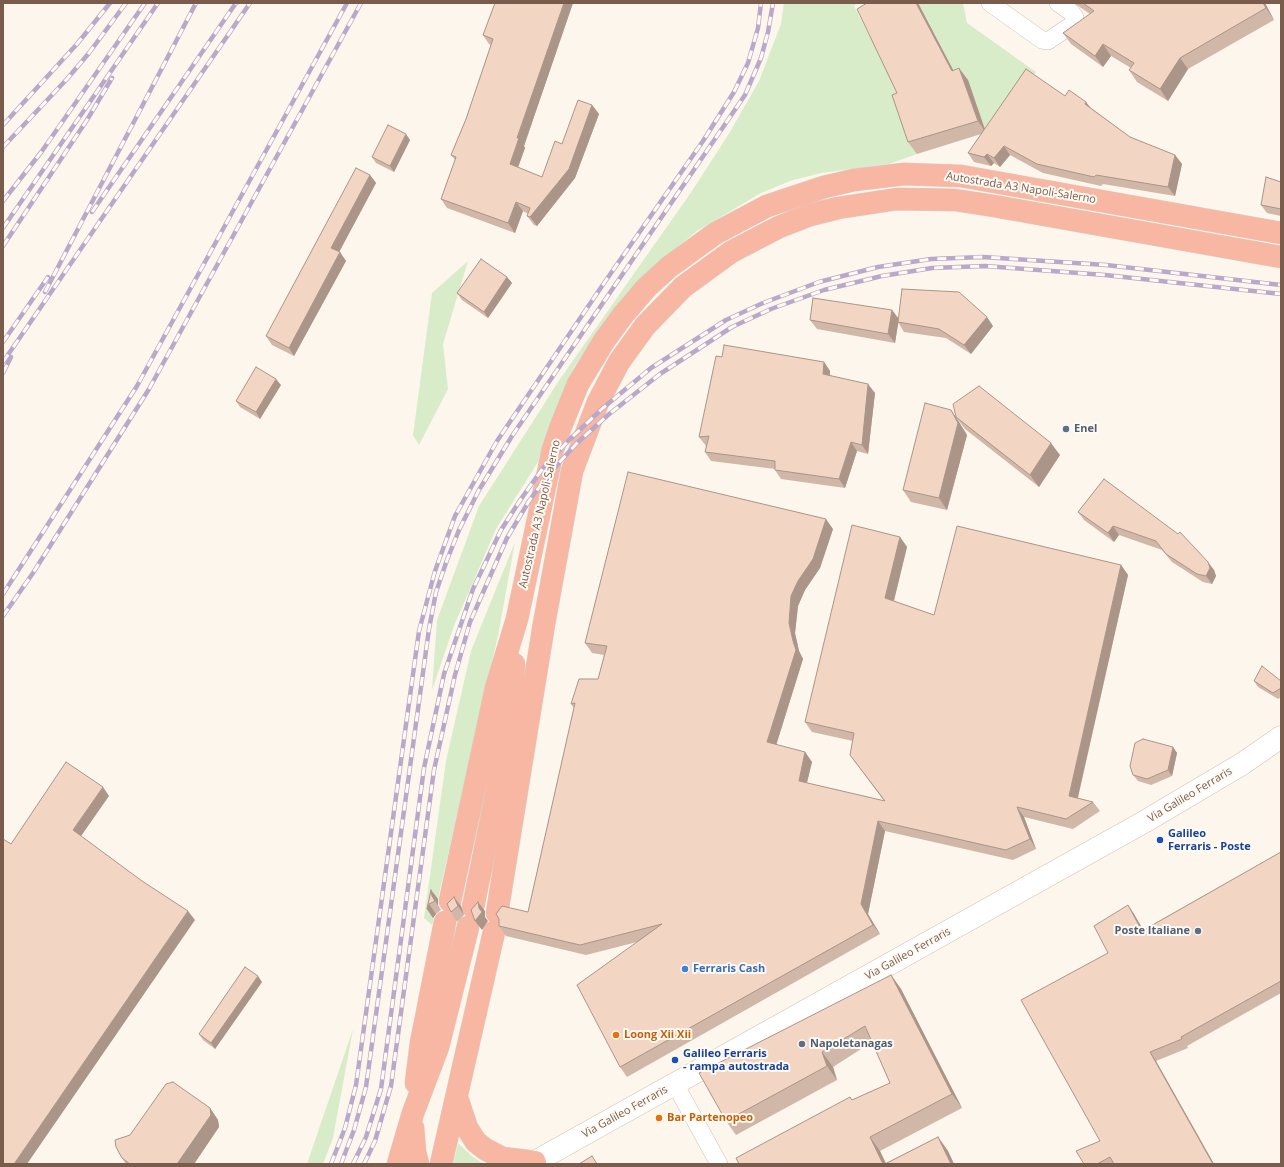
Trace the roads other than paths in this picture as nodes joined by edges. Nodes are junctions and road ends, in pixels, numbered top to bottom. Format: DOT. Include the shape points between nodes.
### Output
graph roads {
  1 [pos="990,3"];
  2 [pos="1058,3"];
  3 [pos="1281,233"];
  4 [pos="1281,257"];
  5 [pos="517,619"];
  6 [pos="1281,737"];
  7 [pos="674,1084"];
  8 [pos="456,1098"];
  9 [pos="413,1113"];
  10 [pos="533,1163"];
  11 [pos="398,1164"];
  12 [pos="418,1164"];
  13 [pos="441,1164"];
  14 [pos="719,1164"];
  1 -- 2 [label="street" via="1042,40 1048,40 1073,24 1075,18 1071,12"];
  3 -- 5 [label="highway, Autostrada A3 Napoli-Salerno" via="992,181 930,174 904,174 854,180 796,194 746,216 696,246 646,288 623,315 590,362 568,407 553,449"];
  4 -- 8 [label="highway, Autostrada A3 Napoli-Salerno" via="955,200 890,200 810,215 756,238 706,269 668,302 631,344 607,383 572,471 495,923"];
  5 -- 9 [label="highway" via="496,688 448,912 421,1043"];
  5 -- 9 [label="highway" via="512,690 495,801 471,917 438,1048"];
  6 -- 7 [label="main road, Via Galileo Ferraris" via="1242,764 1144,822"];
  7 -- 10 [label="main road, Via Galileo Ferraris"];
  7 -- 14 [label="street"];
  8 -- 10 [label="highway" via="467,1128 476,1142 502,1158"];
  8 -- 13 [label="highway, Autostrada A3 Napoli-Salerno"];
  9 -- 11 [label="highway"];
  9 -- 12 [label="highway"];
}
